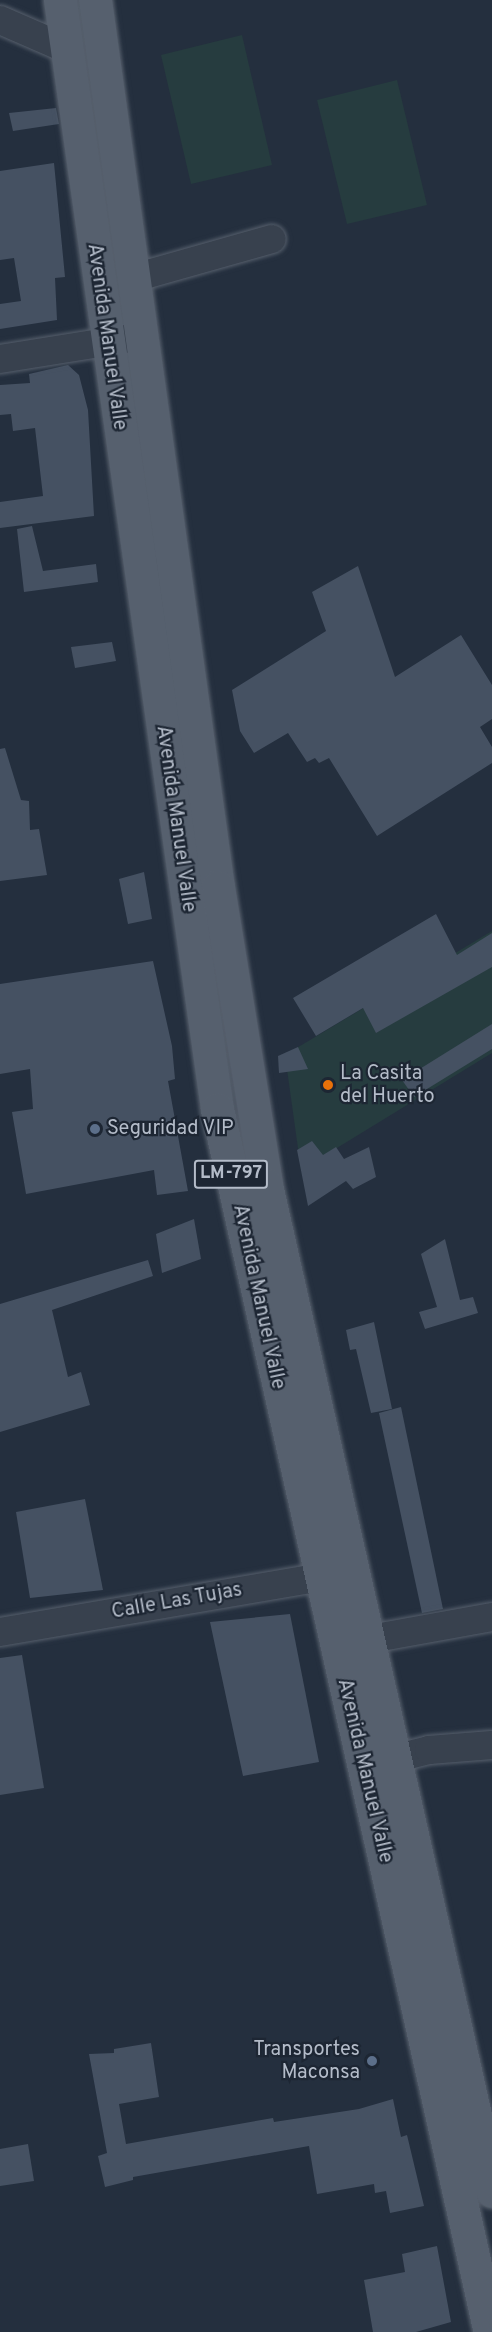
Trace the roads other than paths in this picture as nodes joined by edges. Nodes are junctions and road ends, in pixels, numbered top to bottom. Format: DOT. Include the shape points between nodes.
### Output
graph roads {
  1 [pos="60,0"];
  2 [pos="95,0"];
  3 [pos="0,20"];
  4 [pos="68,49"];
  5 [pos="272,239"];
  6 [pos="134,278"];
  7 [pos="142,336"];
  8 [pos="107,342"];
  9 [pos="0,359"];
  10 [pos="355,1571"];
  11 [pos="320,1578"];
  12 [pos="492,1617"];
  13 [pos="0,1632"];
  14 [pos="370,1640"];
  15 [pos="492,1745"];
  16 [pos="397,1758"];
  17 [pos="492,2191"];
  18 [pos="490,2332"];
  1 -- 4 [label="main road, Avenida Manuel Valle / LM-797"];
  2 -- 6 [label="main road, Avenida Manuel Valle / LM-797"];
  3 -- 4 [label="street"];
  4 -- 8 [label="main road, Avenida Manuel Valle / LM-797"];
  5 -- 6 [label="street"];
  6 -- 7 [label="main road, Avenida Manuel Valle / LM-797"];
  7 -- 8 [label="street"];
  7 -- 10 [label="main road, Avenida Manuel Valle / LM-797" via="218,887 266,1185"];
  8 -- 9 [label="street"];
  8 -- 11 [label="main road, Avenida Manuel Valle / LM-797" via="217,1109"];
  10 -- 11 [label="street, Calle Las Tujas"];
  10 -- 14 [label="main road, Avenida Manuel Valle / LM-797"];
  11 -- 13 [label="street, Calle Las Tujas"];
  11 -- 18 [label="main road, Avenida Manuel Valle / LM-797"];
  12 -- 14 [label="street"];
  14 -- 16 [label="main road, Avenida Manuel Valle / LM-797"];
  15 -- 16 [label="street" via="429,1750"];
  16 -- 17 [label="main road, Avenida Manuel Valle / LM-797"];
}
